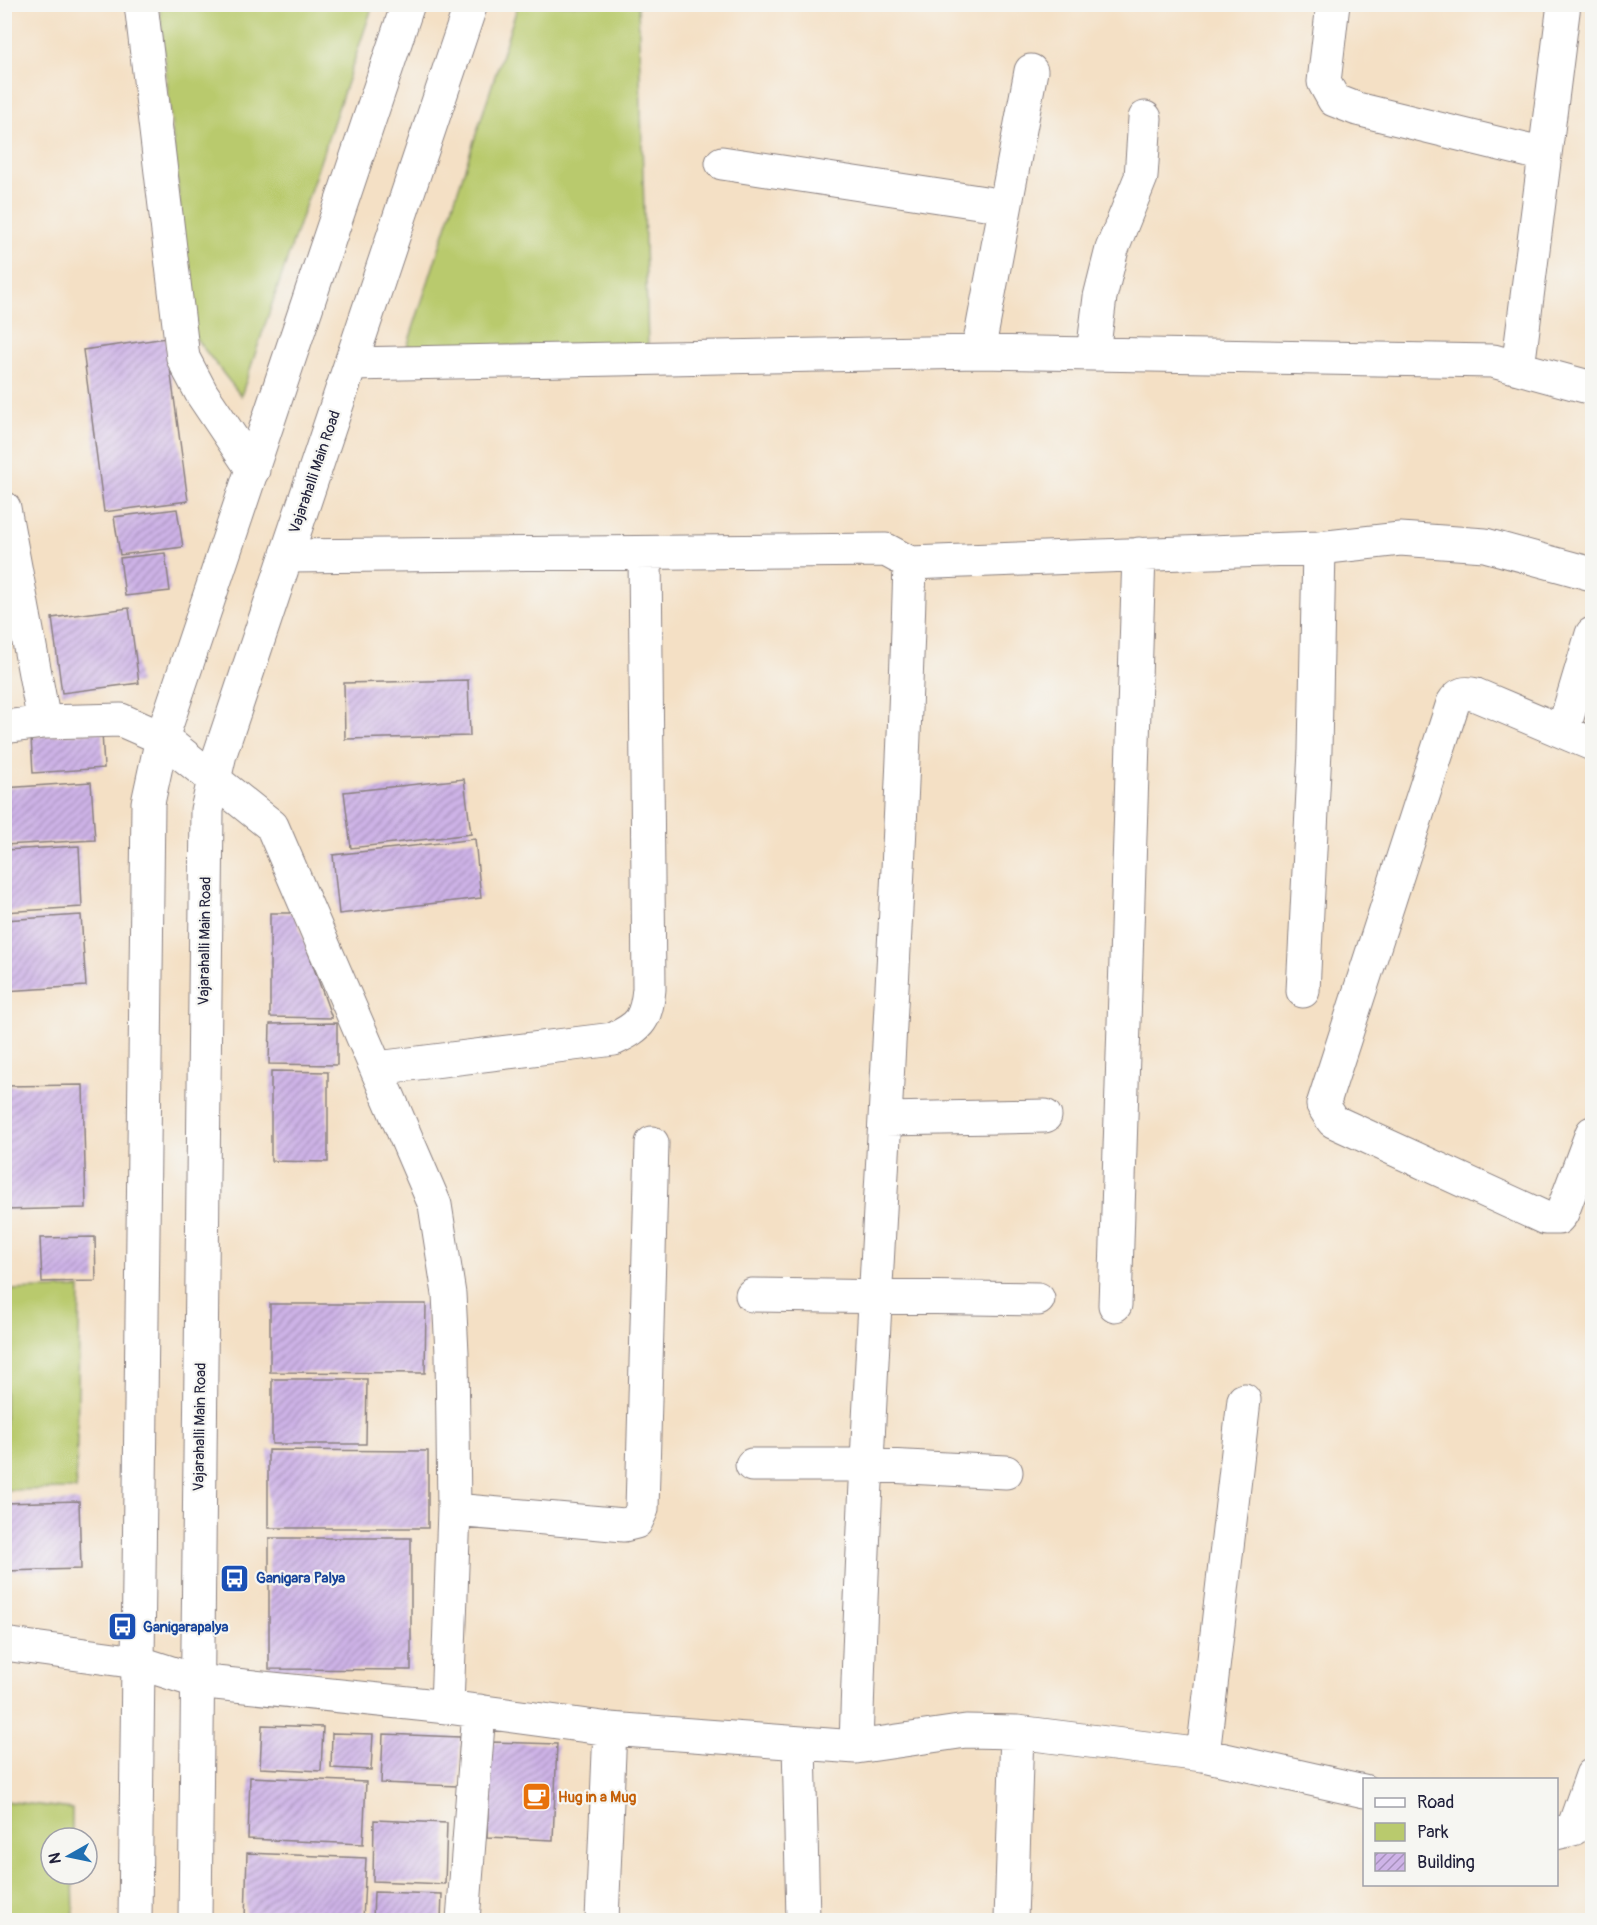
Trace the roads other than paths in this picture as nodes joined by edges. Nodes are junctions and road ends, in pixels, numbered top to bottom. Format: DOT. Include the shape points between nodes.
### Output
graph roads {
  1 [pos="141,4"];
  2 [pos="408,4"];
  3 [pos="471,4"];
  4 [pos="1333,4"];
  5 [pos="1564,4"];
  6 [pos="1031,71"];
  7 [pos="1145,118"];
  8 [pos="1545,155"];
  9 [pos="722,163"];
  10 [pos="1005,206"];
  11 [pos="978,352"];
  12 [pos="1093,354"];
  13 [pos="351,364"];
  14 [pos="1518,368"];
  15 [pos="1593,388"];
  16 [pos="253,470"];
  17 [pos="4,508"];
  18 [pos="1319,548"];
  19 [pos="645,554"];
  20 [pos="1139,554"];
  21 [pos="287,556"];
  22 [pos="910,563"];
  23 [pos="1593,574"];
  24 [pos="1593,634"];
  25 [pos="44,722"];
  26 [pos="4,727"];
  27 [pos="162,738"];
  28 [pos="1578,738"];
  29 [pos="214,780"];
  30 [pos="1303,991"];
  31 [pos="376,1068"];
  32 [pos="1044,1116"];
  33 [pos="885,1119"];
  34 [pos="1593,1133"];
  35 [pos="652,1143"];
  36 [pos="752,1295"];
  37 [pos="876,1299"];
  38 [pos="1038,1299"];
  39 [pos="1114,1305"];
  40 [pos="1244,1400"];
  41 [pos="752,1465"];
  42 [pos="867,1465"];
  43 [pos="1006,1472"];
  44 [pos="454,1510"];
  45 [pos="4,1644"];
  46 [pos="137,1662"];
  47 [pos="196,1681"];
  48 [pos="447,1707"];
  49 [pos="479,1711"];
  50 [pos="610,1729"];
  51 [pos="1017,1732"];
  52 [pos="799,1743"];
  53 [pos="856,1747"];
  54 [pos="1203,1755"];
  55 [pos="1593,1775"];
  56 [pos="1363,1791"];
  57 [pos="1558,1833"];
  58 [pos="135,1920"];
  59 [pos="195,1920"];
  60 [pos="464,1920"];
  61 [pos="602,1920"];
  62 [pos="803,1920"];
  63 [pos="1011,1920"];
  1 -- 16 [label="street" via="183,358"];
  2 -- 16 [label="street"];
  3 -- 13 [label="street, Vajarahalli Main Road"];
  4 -- 8 [label="street" via="1324,82 1334,100"];
  5 -- 8 [label="street"];
  6 -- 10 [label="street"];
  7 -- 12 [label="street" via="1141,177 1112,249 1100,297"];
  8 -- 14 [label="street"];
  9 -- 10 [label="street"];
  10 -- 11 [label="street"];
  11 -- 12 [label="street"];
  11 -- 13 [label="street"];
  12 -- 14 [label="street" via="1493,361"];
  13 -- 21 [label="street, Vajarahalli Main Road"];
  14 -- 15 [label="street"];
  16 -- 27 [label="street"];
  17 -- 25 [label="street"];
  18 -- 20 [label="street"];
  18 -- 23 [label="street" via="1400,539 1485,545"];
  18 -- 30 [label="street" via="1315,750"];
  19 -- 21 [label="street"];
  19 -- 22 [label="street" via="886,550"];
  19 -- 31 [label="street" via="649,989 646,1013 634,1029 614,1039"];
  20 -- 22 [label="street"];
  20 -- 39 [label="street"];
  21 -- 29 [label="street, Vajarahalli Main Road"];
  22 -- 33 [label="street" via="905,758"];
  24 -- 28 [label="street"];
  25 -- 26 [label="street"];
  25 -- 27 [label="street" via="121,720"];
  27 -- 29 [label="street"];
  27 -- 46 [label="street" via="148,803"];
  28 -- 34 [label="street" via="1467,692 1452,703 1323,1105 1333,1121 1545,1218 1558,1218 1562,1213"];
  29 -- 31 [label="street" via="272,826"];
  29 -- 47 [label="street, Vajarahalli Main Road" via="207,810"];
  31 -- 44 [label="street" via="435,1205 445,1258 453,1353"];
  32 -- 33 [label="street"];
  33 -- 37 [label="street"];
  35 -- 44 [label="street" via="642,1509 636,1521 624,1525"];
  36 -- 37 [label="street"];
  37 -- 38 [label="street"];
  37 -- 42 [label="street"];
  40 -- 54 [label="street"];
  41 -- 42 [label="street"];
  42 -- 43 [label="street"];
  42 -- 53 [label="street"];
  44 -- 48 [label="street"];
  45 -- 46 [label="street"];
  46 -- 47 [label="street"];
  46 -- 58 [label="street"];
  47 -- 48 [label="street"];
  47 -- 59 [label="street, Vajarahalli Main Road"];
  48 -- 49 [label="street"];
  49 -- 50 [label="street"];
  49 -- 60 [label="street"];
  50 -- 52 [label="street"];
  50 -- 61 [label="street"];
  51 -- 53 [label="street" via="966,1731"];
  51 -- 54 [label="street"];
  51 -- 63 [label="street"];
  52 -- 53 [label="street"];
  52 -- 62 [label="street"];
  54 -- 56 [label="street"];
  55 -- 57 [label="street" via="1573,1829"];
}
